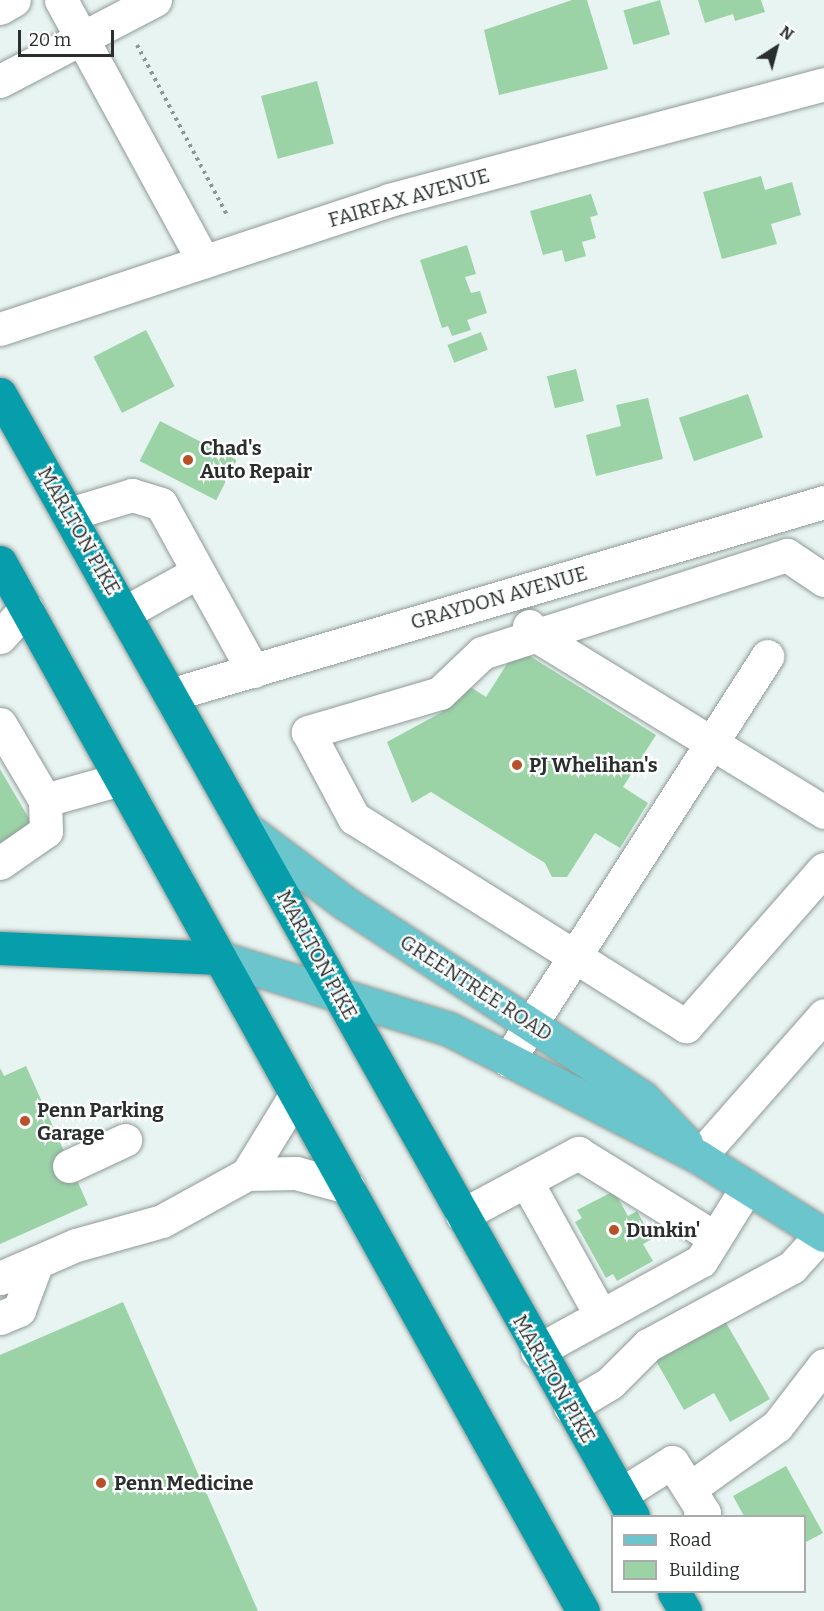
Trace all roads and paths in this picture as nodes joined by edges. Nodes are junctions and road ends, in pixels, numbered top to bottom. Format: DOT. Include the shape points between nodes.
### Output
graph roads {
  1 [pos="14,0"];
  2 [pos="61,0"];
  3 [pos="155,0"];
  4 [pos="0,8"];
  5 [pos="82,38"];
  6 [pos="135,40"];
  7 [pos="0,81"];
  8 [pos="824,84"];
  9 [pos="228,217"];
  10 [pos="204,262"];
  11 [pos="0,329"];
  12 [pos="0,394"];
  13 [pos="824,502"];
  14 [pos="69,514"];
  15 [pos="0,561"];
  16 [pos="198,572"];
  17 [pos="824,580"];
  18 [pos="505,597"];
  19 [pos="26,608"];
  20 [pos="126,612"];
  21 [pos="537,636"];
  22 [pos="0,637"];
  23 [pos="767,656"];
  24 [pos="253,671"];
  25 [pos="173,694"];
  26 [pos="0,724"];
  27 [pos="711,742"];
  28 [pos="120,779"];
  29 [pos="45,800"];
  30 [pos="824,812"];
  31 [pos="244,827"];
  32 [pos="0,863"];
  33 [pos="824,869"];
  34 [pos="0,948"];
  35 [pos="575,956"];
  36 [pos="220,958"];
  37 [pos="339,993"];
  38 [pos="824,1015"];
  39 [pos="533,1025"];
  40 [pos="508,1060"];
  41 [pos="296,1094"];
  42 [pos="125,1140"];
  43 [pos="699,1157"];
  44 [pos="69,1166"];
  45 [pos="247,1174"];
  46 [pos="526,1181"];
  47 [pos="348,1187"];
  48 [pos="747,1187"];
  49 [pos="462,1215"];
  50 [pos="823,1234"];
  51 [pos="715,1238"];
  52 [pos="37,1262"];
  53 [pos="0,1278"];
  54 [pos="601,1316"];
  55 [pos="0,1318"];
  56 [pos="537,1351"];
  57 [pos="824,1365"];
  58 [pos="570,1407"];
  59 [pos="694,1503"];
  60 [pos="627,1505"];
  61 [pos="675,1593"];
  62 [pos="584,1611"];
  63 [pos="685,1611"];
  1 -- 4 [label="street"];
  2 -- 5 [label="street"];
  3 -- 5 [label="street"];
  5 -- 7 [label="street"];
  5 -- 10 [label="street"];
  6 -- 9 [label="path"];
  8 -- 10 [label="street, FAIRFAX AVENUE" via="389,201"];
  10 -- 11 [label="street, FAIRFAX AVENUE"];
  12 -- 14 [label="highway, MARLTON PIKE"];
  13 -- 18 [label="street, GRAYDON AVENUE"];
  14 -- 16 [label="street" via="132,495 161,504"];
  14 -- 20 [label="highway, MARLTON PIKE"];
  15 -- 19 [label="highway"];
  16 -- 20 [label="street"];
  16 -- 24 [label="street"];
  17 -- 21 [label="street" via="787,555"];
  18 -- 21 [label="street"];
  18 -- 24 [label="street, GRAYDON AVENUE"];
  19 -- 22 [label="street"];
  19 -- 28 [label="highway"];
  20 -- 25 [label="highway, MARLTON PIKE"];
  21 -- 27 [label="street"];
  21 -- 35 [label="street" via="482,652 440,693 308,732 354,818"];
  23 -- 27 [label="street"];
  24 -- 25 [label="street, GRAYDON AVENUE"];
  25 -- 31 [label="highway, MARLTON PIKE"];
  26 -- 29 [label="street"];
  27 -- 30 [label="street"];
  27 -- 35 [label="street"];
  28 -- 29 [label="street"];
  28 -- 36 [label="highway"];
  29 -- 32 [label="street" via="46,831"];
  31 -- 37 [label="highway, MARLTON PIKE"];
  31 -- 39 [label="main road, GREENTREE ROAD" via="345,903"];
  33 -- 35 [label="street" via="686,1026"];
  34 -- 36 [label="highway"];
  35 -- 39 [label="street"];
  36 -- 37 [label="main road, GREENTREE ROAD"];
  36 -- 41 [label="highway"];
  37 -- 40 [label="main road, GREENTREE ROAD" via="449,1029"];
  37 -- 49 [label="highway, MARLTON PIKE"];
  38 -- 43 [label="street"];
  39 -- 40 [label="street"];
  39 -- 43 [label="main road, GREENTREE ROAD" via="642,1096"];
  40 -- 43 [label="main road, GREENTREE ROAD"];
  41 -- 45 [label="street"];
  41 -- 47 [label="highway"];
  42 -- 44 [label="street"];
  43 -- 48 [label="main road, GREENTREE ROAD"];
  45 -- 47 [label="street" via="296,1173"];
  45 -- 52 [label="street" via="162,1221 76,1245"];
  46 -- 49 [label="street"];
  46 -- 51 [label="street" via="578,1153"];
  46 -- 54 [label="street"];
  47 -- 62 [label="highway"];
  48 -- 50 [label="main road, GREENTREE ROAD"];
  48 -- 51 [label="street"];
  49 -- 56 [label="highway, MARLTON PIKE"];
  50 -- 58 [label="street" via="792,1267 648,1345 610,1383"];
  51 -- 54 [label="street" via="701,1262"];
  52 -- 53 [label="street"];
  52 -- 55 [label="street" via="19,1310"];
  54 -- 56 [label="street"];
  56 -- 58 [label="highway, MARLTON PIKE"];
  57 -- 59 [label="street" via="777,1426"];
  58 -- 60 [label="highway, MARLTON PIKE"];
  59 -- 60 [label="street" via="672,1462"];
  61 -- 63 [label="highway"];
}
